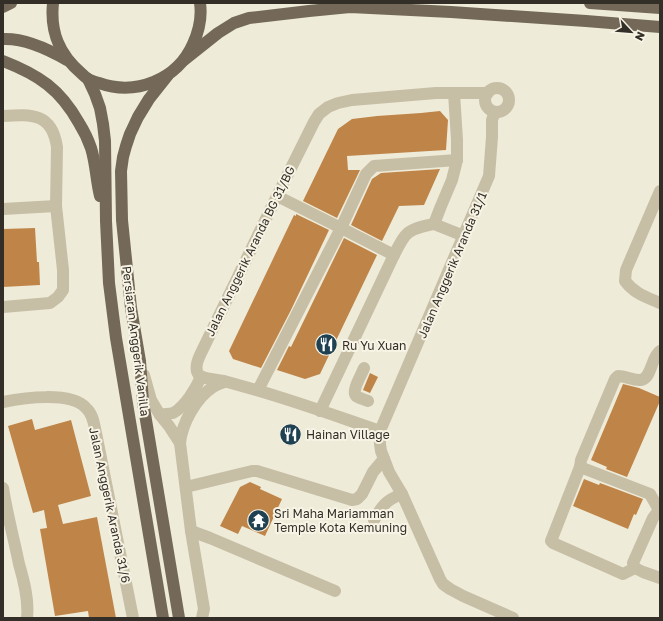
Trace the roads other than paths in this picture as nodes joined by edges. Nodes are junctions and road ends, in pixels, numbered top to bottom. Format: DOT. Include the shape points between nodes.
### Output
graph roads {
  1 [pos="11,3"];
  2 [pos="53,3"];
  3 [pos="200,3"];
  4 [pos="590,3"];
  5 [pos="3,7"];
  6 [pos="660,8"];
  7 [pos="660,27"];
  8 [pos="3,39"];
  9 [pos="68,60"];
  10 [pos="184,60"];
  11 [pos="3,61"];
  12 [pos="168,75"];
  13 [pos="88,79"];
  14 [pos="454,93"];
  15 [pos="488,93"];
  16 [pos="495,112"];
  17 [pos="3,116"];
  18 [pos="457,160"];
  19 [pos="660,191"];
  20 [pos="277,196"];
  21 [pos="56,206"];
  22 [pos="3,209"];
  23 [pos="106,221"];
  24 [pos="434,224"];
  25 [pos="341,228"];
  26 [pos="464,236"];
  27 [pos="394,255"];
  28 [pos="660,303"];
  29 [pos="3,307"];
  30 [pos="660,352"];
  31 [pos="140,361"];
  32 [pos="340,369"];
  33 [pos="202,377"];
  34 [pos="224,382"];
  35 [pos="258,390"];
  36 [pos="368,401"];
  37 [pos="3,402"];
  38 [pos="320,411"];
  39 [pos="160,415"];
  40 [pos="380,431"];
  41 [pos="180,443"];
  42 [pos="384,459"];
  43 [pos="580,467"];
  44 [pos="186,487"];
  45 [pos="3,488"];
  46 [pos="402,494"];
  47 [pos="4,506"];
  48 [pos="659,510"];
  49 [pos="374,520"];
  50 [pos="192,531"];
  51 [pos="635,568"];
  52 [pos="660,578"];
  53 [pos="335,591"];
  54 [pos="27,618"];
  55 [pos="133,618"];
  56 [pos="163,618"];
  57 [pos="179,618"];
  58 [pos="202,618"];
  59 [pos="513,618"];
  1 -- 5 [label="main road"];
  2 -- 9 [label="main road" via="54,32 59,47"];
  3 -- 10 [label="main road" via="197,36"];
  4 -- 6 [label="main road"];
  7 -- 10 [label="main road" via="350,7 248,18 218,33"];
  8 -- 9 [label="main road" via="39,46"];
  9 -- 13 [label="main road"];
  10 -- 12 [label="main road"];
  11 -- 23 [label="main road" via="45,82 62,97 73,113 91,147"];
  12 -- 13 [label="main road" via="159,81 124,88 107,86"];
  12 -- 31 [label="main road, Persiaran Anggerik Vanilla" via="138,117 130,134 121,171 122,220 131,308"];
  13 -- 23 [label="main road, Persiaran Anggerik Vanilla" via="100,108 103,124"];
  14 -- 15 [label="street, Jalan Anggerik Aranda BG 31/BG"];
  14 -- 18 [label="street"];
  14 -- 20 [label="street, Jalan Anggerik Aranda BG 31/BG" via="352,100 328,107 314,122"];
  15 -- 16 [label="street" via="486,104"];
  15 -- 16 [label="street" via="490,90 502,88 508,94 510,101 506,108"];
  16 -- 26 [label="street, Jalan Anggerik Aranda 31/1" via="492,120 489,176"];
  17 -- 21 [label="street" via="33,116 45,120 53,130 57,147"];
  18 -- 24 [label="street" via="452,180"];
  18 -- 25 [label="street" via="374,166 366,174"];
  19 -- 28 [label="street" via="626,270 625,281 637,293"];
  20 -- 25 [label="street"];
  20 -- 33 [label="street, Jalan Anggerik Aranda BG 31/BG" via="197,362 198,374"];
  21 -- 22 [label="street"];
  21 -- 29 [label="street" via="63,290 50,303"];
  23 -- 56 [label="main road, Persiaran Anggerik Vanilla" via="109,282 116,338"];
  24 -- 26 [label="street"];
  24 -- 27 [label="street" via="422,226 406,235"];
  25 -- 27 [label="street"];
  25 -- 35 [label="street"];
  26 -- 40 [label="street, Jalan Anggerik Aranda 31/1"];
  27 -- 32 [label="street"];
  30 -- 43 [label="street" via="642,380 618,376 615,379"];
  31 -- 39 [label="street" via="145,383"];
  31 -- 57 [label="main road, Persiaran Anggerik Vanilla" via="146,417"];
  32 -- 36 [label="street" via="362,374 354,394"];
  32 -- 38 [label="street"];
  33 -- 34 [label="street"];
  33 -- 39 [label="street" via="179,410 172,414"];
  34 -- 35 [label="street"];
  34 -- 41 [label="street" via="213,387 196,404 183,426"];
  35 -- 38 [label="street"];
  37 -- 55 [label="street, Jalan Anggerik Aranda 31/6" via="50,397 78,401 88,409 96,433"];
  38 -- 40 [label="street"];
  39 -- 41 [label="street"];
  40 -- 42 [label="street, Jalan Anggerik Aranda 31/1"];
  41 -- 44 [label="street"];
  42 -- 44 [label="street" via="373,472 362,494 352,500 258,471"];
  42 -- 46 [label="street, Jalan Anggerik Aranda 31/1"];
  43 -- 48 [label="street" via="650,494"];
  43 -- 51 [label="street" via="552,544 623,574"];
  44 -- 50 [label="street"];
  45 -- 47 [label="street"];
  46 -- 49 [label="street" via="385,503"];
  46 -- 59 [label="street, Jalan Anggerik Aranda 31/1" via="443,584 463,596"];
  47 -- 54 [label="street" via="25,586"];
  48 -- 51 [label="street" via="633,563"];
  50 -- 53 [label="street"];
  50 -- 58 [label="street" via="204,609"];
  51 -- 52 [label="street"];
}
